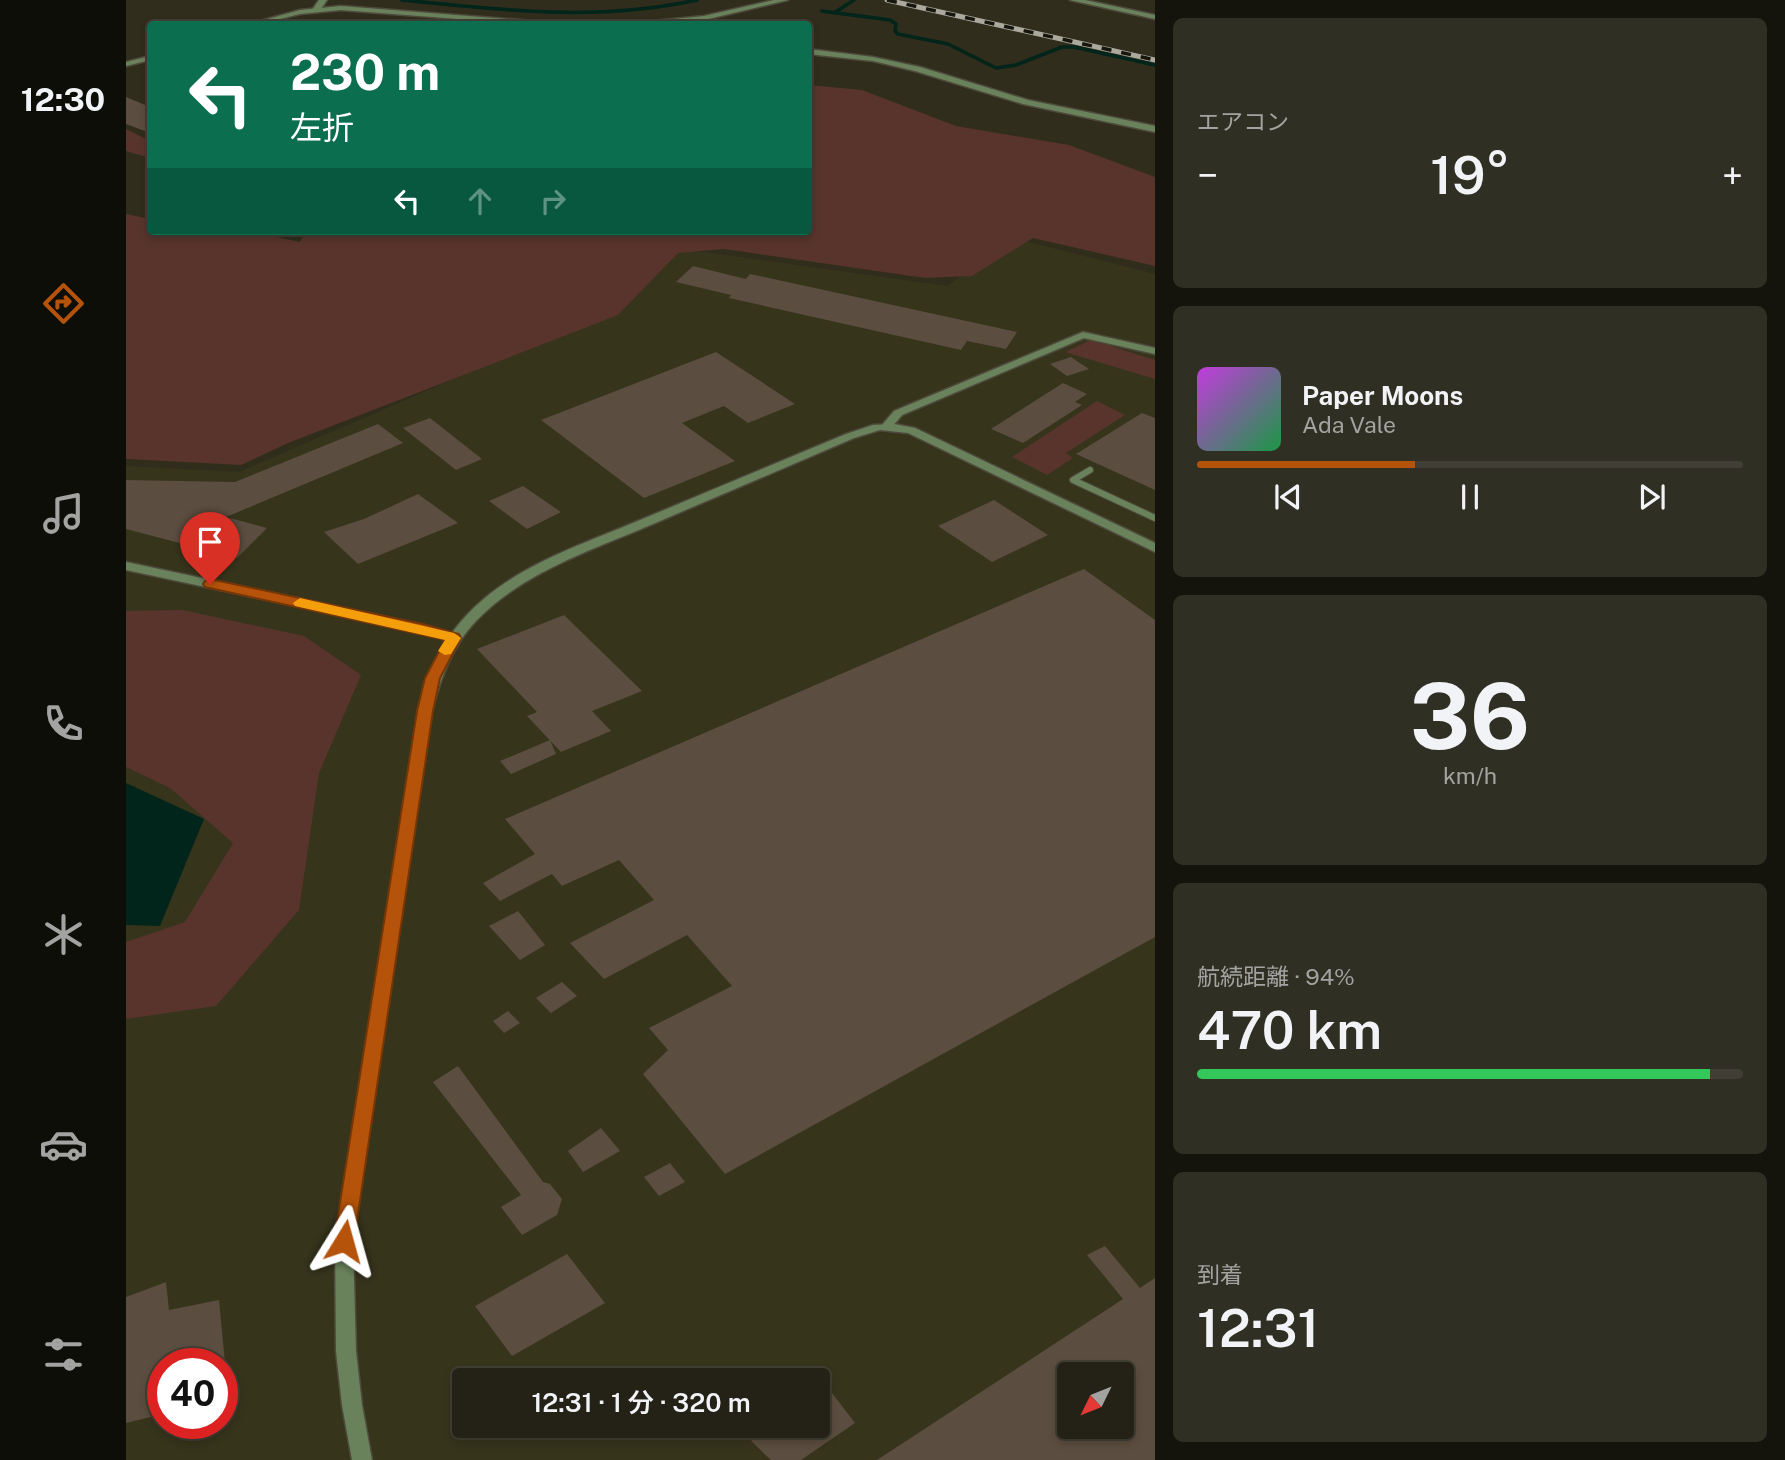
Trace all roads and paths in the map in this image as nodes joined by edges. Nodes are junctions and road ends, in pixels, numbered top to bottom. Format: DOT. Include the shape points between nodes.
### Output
graph roads {
  1 [pos="323,0"];
  2 [pos="784,0"];
  3 [pos="1074,0"];
  4 [pos="316,10"];
  5 [pos="1155,17"];
  6 [pos="266,21"];
  7 [pos="512,21"];
  8 [pos="674,21"];
  9 [pos="812,51"];
  10 [pos="147,59"];
  11 [pos="126,64"];
  12 [pos="1155,129"];
  13 [pos="1155,351"];
  14 [pos="888,425"];
  15 [pos="1090,470"];
  16 [pos="1155,518"];
  17 [pos="1155,548"];
  18 [pos="126,566"];
  19 [pos="454,638"];
  20 [pos="362,1460"];
  1 -- 4 [label="street"];
  2 -- 8 [label="street"];
  3 -- 5 [label="street"];
  4 -- 6 [label="street"];
  4 -- 7 [label="street" via="376,9"];
  9 -- 12 [label="street" via="873,59 1026,102"];
  10 -- 11 [label="street"];
  13 -- 14 [label="street" via="1083,335 898,413"];
  14 -- 17 [label="street" via="911,430"];
  14 -- 19 [label="street" via="850,436 557,560 489,601"];
  15 -- 16 [label="lane" via="1073,480"];
  18 -- 19 [label="street"];
  19 -- 20 [label="street" via="432,678 425,711 344,1241 347,1382"];
}
